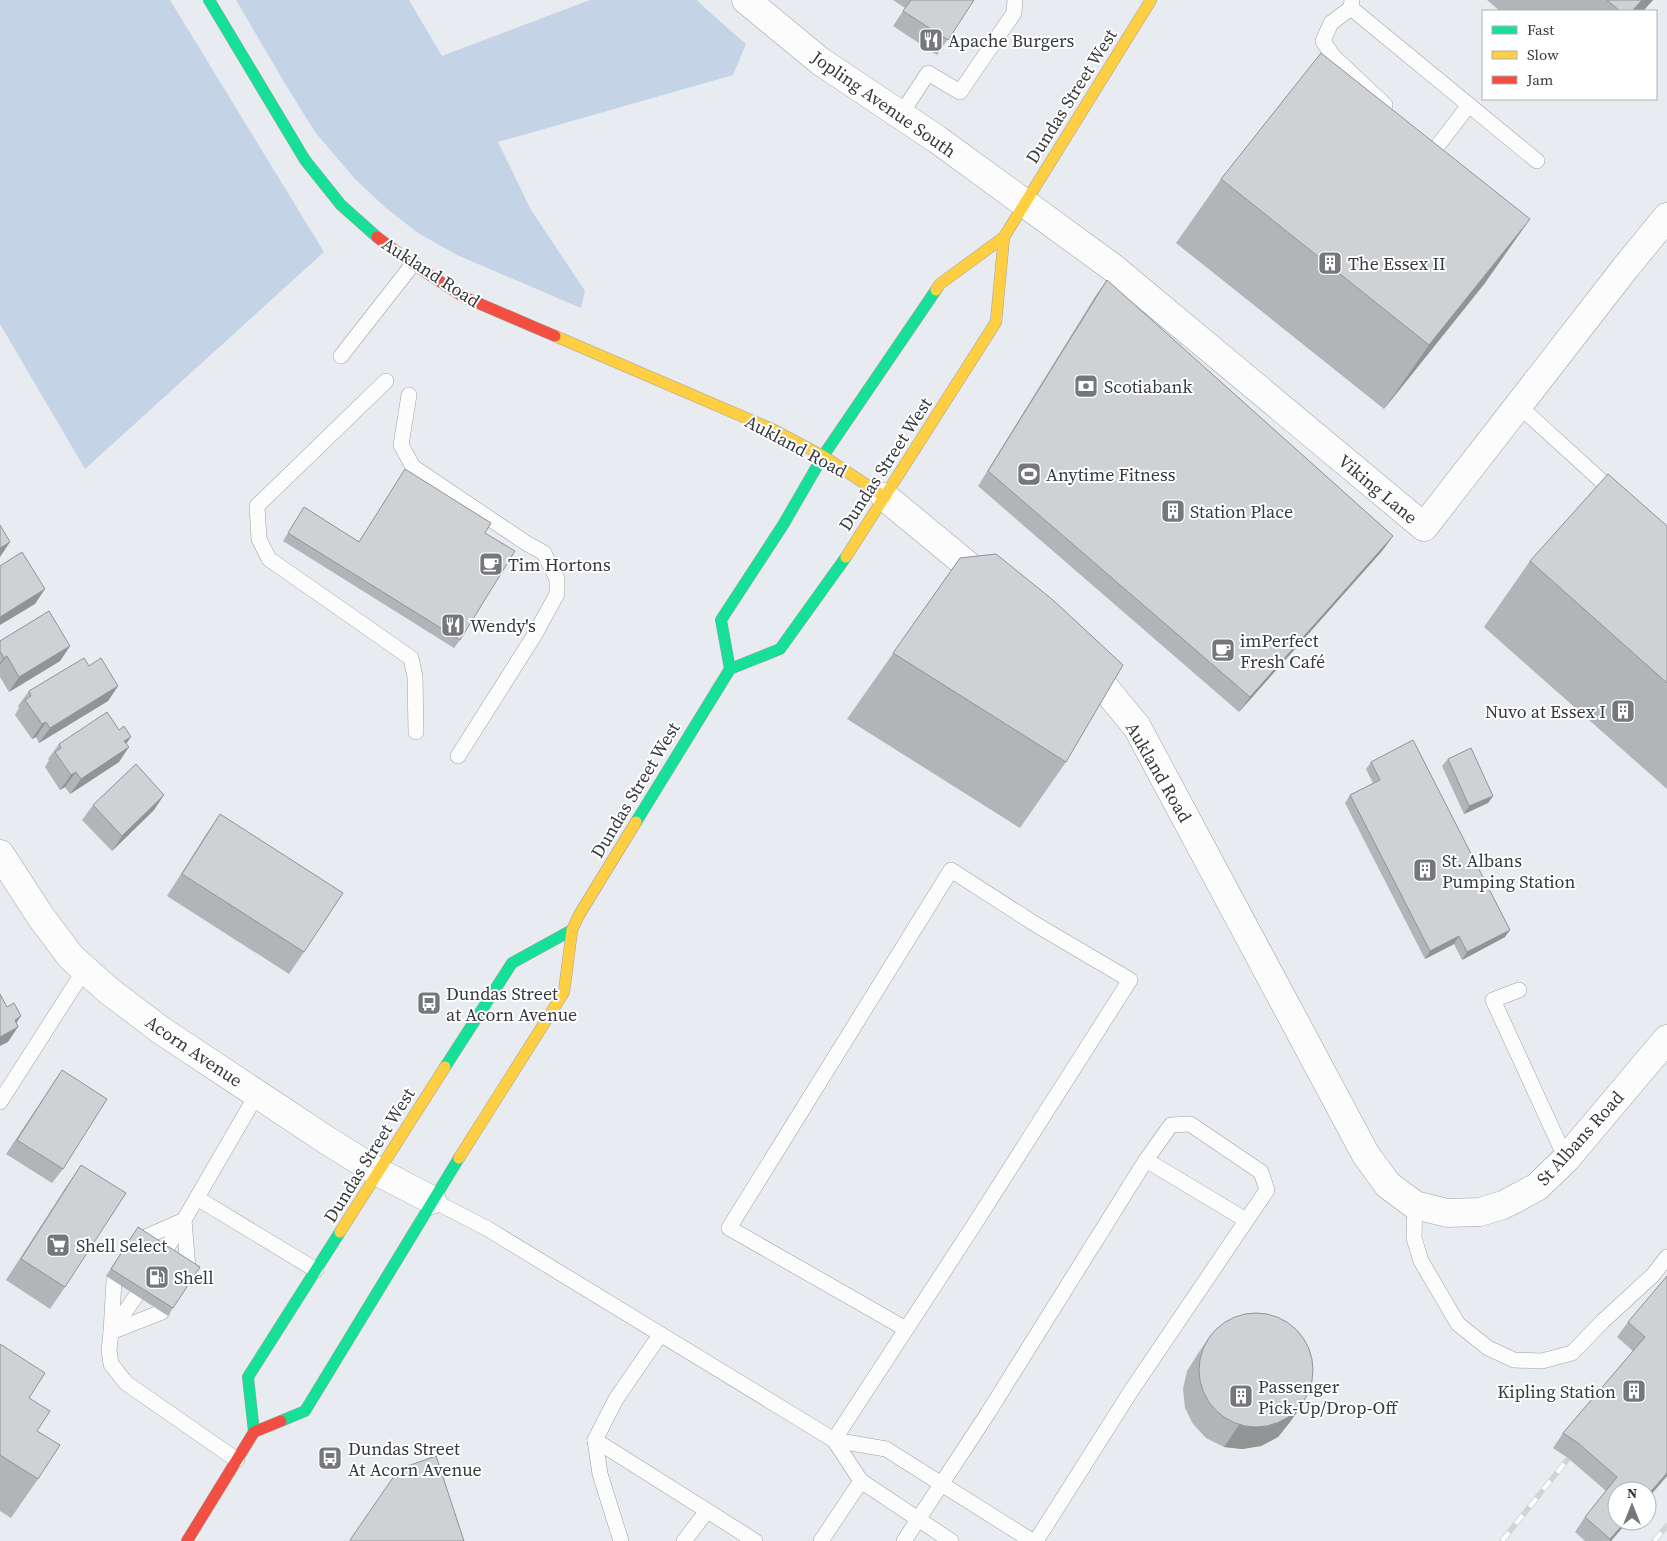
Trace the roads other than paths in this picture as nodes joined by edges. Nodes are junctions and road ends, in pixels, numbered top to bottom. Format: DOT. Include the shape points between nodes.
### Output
graph roads {
  1 [pos="208,0"];
  2 [pos="746,0"];
  3 [pos="1015,0"];
  4 [pos="1151,0"];
  5 [pos="1352,4"];
  6 [pos="1469,105"];
  7 [pos="901,114"];
  8 [pos="1394,114"];
  9 [pos="1537,161"];
  10 [pos="1427,176"];
  11 [pos="1025,204"];
  12 [pos="1667,217"];
  13 [pos="1004,237"];
  14 [pos="413,264"];
  15 [pos="341,356"];
  16 [pos="386,381"];
  17 [pos="409,395"];
  18 [pos="1518,405"];
  19 [pos="823,456"];
  20 [pos="885,497"];
  21 [pos="1628,504"];
  22 [pos="1003,595"];
  23 [pos="1062,646"];
  24 [pos="730,669"];
  25 [pos="416,732"];
  26 [pos="458,756"];
  27 [pos="0,854"];
  28 [pos="572,930"];
  29 [pos="85,969"];
  30 [pos="1519,990"];
  31 [pos="1667,1039"];
  32 [pos="1316,1059"];
  33 [pos="257,1094"];
  34 [pos="0,1102"];
  35 [pos="1566,1159"];
  36 [pos="1146,1160"];
  37 [pos="378,1172"];
  38 [pos="197,1198"];
  39 [pos="432,1200"];
  40 [pos="1416,1205"];
  41 [pos="184,1220"];
  42 [pos="1246,1220"];
  43 [pos="140,1239"];
  44 [pos="163,1254"];
  45 [pos="1667,1257"];
  46 [pos="188,1269"];
  47 [pos="316,1270"];
  48 [pos="114,1281"];
  49 [pos="136,1296"];
  50 [pos="162,1312"];
  51 [pos="906,1329"];
  52 [pos="111,1332"];
  53 [pos="660,1335"];
  54 [pos="254,1432"];
  55 [pos="595,1440"];
  56 [pos="834,1440"];
  57 [pos="237,1460"];
  58 [pos="861,1481"];
  59 [pos="941,1484"];
  60 [pos="707,1511"];
  61 [pos="919,1519"];
  62 [pos="188,1541"];
  63 [pos="621,1541"];
  64 [pos="684,1541"];
  65 [pos="755,1541"];
  66 [pos="821,1541"];
  67 [pos="904,1541"];
  68 [pos="951,1541"];
  69 [pos="1034,1541"];
  1 -- 14 [label="main road, Aukland Road" via="305,160 341,205"];
  2 -- 7 [label="street, Jopling Avenue South" via="820,61"];
  3 -- 7 [label="lane" via="1014,13 960,92 928,73"];
  4 -- 11 [label="main road, Dundas Street West"];
  5 -- 6 [label="lane"];
  5 -- 8 [label="lane" via="1331,23 1323,41 1333,56"];
  6 -- 9 [label="lane"];
  6 -- 10 [label="lane" via="1420,169"];
  7 -- 11 [label="street, Jopling Avenue South"];
  11 -- 13 [label="main road, Dundas Street West"];
  11 -- 18 [label="street, Viking Lane" via="1112,268 1424,527"];
  12 -- 18 [label="street, Viking Lane"];
  13 -- 19 [label="main road, Dundas Street West" via="940,284"];
  13 -- 20 [label="main road, Dundas Street West" via="996,322"];
  14 -- 15 [label="lane"];
  14 -- 19 [label="main road, Aukland Road" via="464,297 774,430"];
  16 -- 25 [label="lane" via="257,506 259,539 269,559 411,658 415,677"];
  17 -- 26 [label="lane" via="401,445 413,467 544,553 556,579 557,594 534,636"];
  18 -- 21 [label="lane"];
  19 -- 20 [label="main road, Aukland Road"];
  19 -- 24 [label="main road, Dundas Street West" via="721,620"];
  20 -- 22 [label="street, Aukland Road"];
  20 -- 24 [label="main road, Dundas Street West" via="780,649"];
  23 -- 32 [label="street, Aukland Road" via="1091,671 1137,727"];
  24 -- 28 [label="main road, Dundas Street West"];
  27 -- 29 [label="street, Acorn Avenue" via="47,925 71,957"];
  28 -- 37 [label="main road, Dundas Street West" via="512,963"];
  28 -- 39 [label="main road, Dundas Street West" via="564,992"];
  29 -- 33 [label="street, Acorn Avenue" via="153,1025"];
  29 -- 34 [label="lane"];
  30 -- 35 [label="lane" via="1494,1000"];
  31 -- 35 [label="street, St Albans Road"];
  32 -- 40 [label="street, St Albans Road" via="1366,1155 1388,1185"];
  33 -- 37 [label="street, Acorn Avenue"];
  33 -- 38 [label="lane"];
  35 -- 40 [label="street, St Albans Road" via="1537,1187 1503,1205 1480,1212 1447,1213"];
  36 -- 42 [label="lane"];
  36 -- 42 [label="lane" via="1171,1126 1190,1124 1261,1172 1267,1190"];
  36 -- 59 [label="lane"];
  37 -- 39 [label="street, Acorn Avenue"];
  37 -- 47 [label="main road, Dundas Street West"];
  38 -- 41 [label="lane"];
  38 -- 47 [label="lane"];
  39 -- 53 [label="lane" via="488,1228"];
  39 -- 54 [label="main road, Dundas Street West" via="305,1411"];
  40 -- 45 [label="lane" via="1414,1238 1421,1261 1458,1324 1488,1348 1514,1360 1542,1361 1572,1353 1653,1275"];
  41 -- 43 [label="lane"];
  41 -- 44 [label="lane"];
  41 -- 46 [label="lane"];
  42 -- 69 [label="lane"];
  47 -- 54 [label="main road, Dundas Street West" via="248,1377"];
  48 -- 52 [label="lane"];
  49 -- 52 [label="lane"];
  50 -- 52 [label="lane"];
  51 -- 51 [label="lane" via="1130,980 951,870 729,1228"];
  51 -- 56 [label="lane"];
  52 -- 57 [label="lane" via="111,1364 126,1383"];
  53 -- 55 [label="lane" via="616,1400"];
  53 -- 56 [label="lane"];
  54 -- 57 [label="main road"];
  55 -- 60 [label="lane"];
  55 -- 63 [label="lane" via="600,1474"];
  56 -- 58 [label="lane"];
  56 -- 59 [label="lane" via="886,1449"];
  57 -- 62 [label="main road"];
  58 -- 61 [label="lane"];
  58 -- 66 [label="lane"];
  59 -- 61 [label="lane"];
  59 -- 69 [label="lane"];
  60 -- 64 [label="lane"];
  60 -- 65 [label="lane"];
  61 -- 67 [label="lane"];
  61 -- 68 [label="lane"];
}
